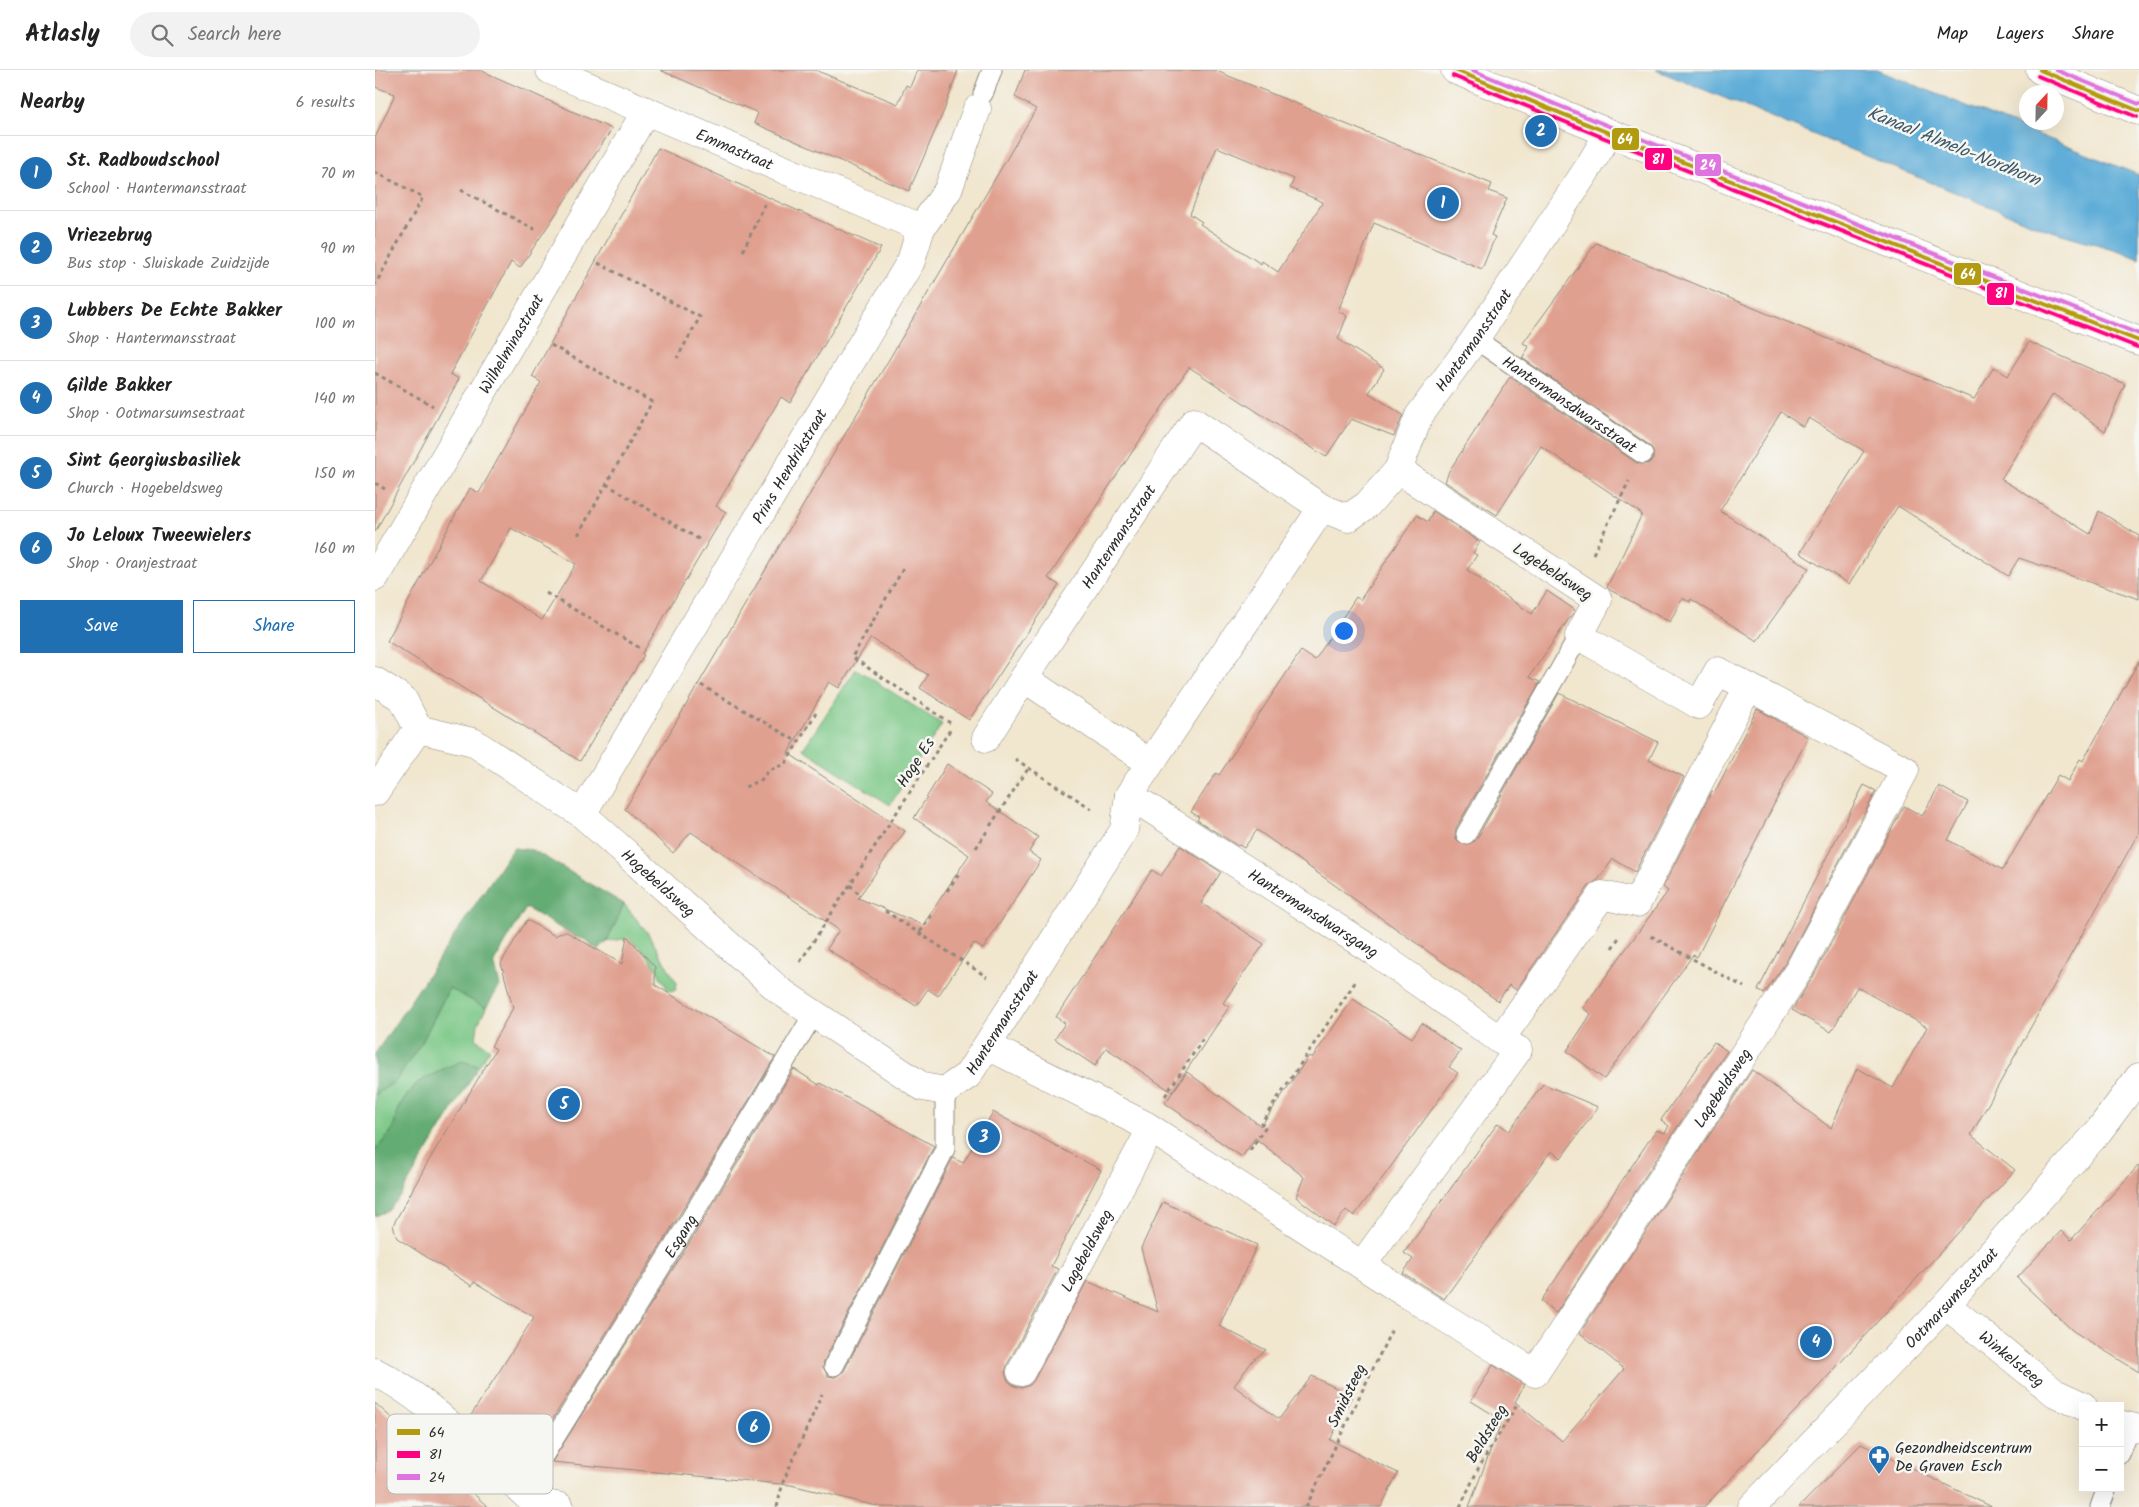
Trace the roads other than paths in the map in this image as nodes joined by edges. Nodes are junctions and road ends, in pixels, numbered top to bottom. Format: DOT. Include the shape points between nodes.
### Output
graph roads {
  1 [pos="550,70"];
  2 [pos="992,70"];
  3 [pos="1455,70"];
  4 [pos="2039,70"];
  5 [pos="980,101"];
  6 [pos="646,111"];
  7 [pos="2139,111"];
  8 [pos="1609,133"];
  9 [pos="921,228"];
  10 [pos="1475,340"];
  11 [pos="2139,341"];
  12 [pos="1643,454"];
  13 [pos="1398,470"];
  14 [pos="1322,508"];
  15 [pos="375,578"];
  16 [pos="1579,636"];
  17 [pos="1024,678"];
  18 [pos="375,681"];
  19 [pos="1748,687"];
  20 [pos="418,729"];
  21 [pos="985,738"];
  22 [pos="1150,763"];
  23 [pos="375,792"];
  24 [pos="1129,795"];
  25 [pos="582,814"];
  26 [pos="1466,834"];
  27 [pos="813,1015"];
  28 [pos="1498,1038"];
  29 [pos="987,1046"];
  30 [pos="2139,1077"];
  31 [pos="945,1091"];
  32 [pos="1148,1127"];
  33 [pos="1362,1265"];
  34 [pos="1946,1305"];
  35 [pos="834,1366"];
  36 [pos="375,1372"];
  37 [pos="1021,1372"];
  38 [pos="2079,1404"];
  39 [pos="433,1414"];
  40 [pos="2130,1427"];
  41 [pos="553,1442"];
  42 [pos="2123,1447"];
  43 [pos="2106,1492"];
  44 [pos="523,1502"];
  45 [pos="560,1507"];
  46 [pos="1752,1507"];
  47 [pos="2100,1507"];
  1 -- 6 [label="street, Emmastraat"];
  2 -- 5 [label="lane, Prins Hendrikstraat"];
  3 -- 8 [label="street"];
  4 -- 7 [label="street"];
  5 -- 9 [label="street, Prins Hendrikstraat" via="948,190"];
  6 -- 9 [label="street, Emmastraat"];
  6 -- 15 [label="street, Wilhelminastraat"];
  8 -- 10 [label="street, Hantermansstraat"];
  8 -- 11 [label="street"];
  9 -- 25 [label="street, Prins Hendrikstraat" via="911,261"];
  10 -- 12 [label="lane, Hantermansdwarsstraat"];
  10 -- 13 [label="street, Hantermansstraat" via="1419,416"];
  13 -- 14 [label="street, Hantermansstraat" via="1367,505 1348,518"];
  13 -- 16 [label="street, Lagebeldsweg" via="1598,600"];
  14 -- 17 [label="street, Hantermansstraat" via="1194,422"];
  14 -- 22 [label="street, Hantermansstraat"];
  16 -- 19 [label="street, Lagebeldsweg" via="1699,705 1718,671"];
  16 -- 26 [label="lane"];
  17 -- 21 [label="street, Hantermansstraat"];
  17 -- 22 [label="street"];
  18 -- 20 [label="street" via="403,699"];
  19 -- 28 [label="street" via="1637,903 1602,895"];
  19 -- 33 [label="street, Lagebeldsweg" via="1905,770 1777,1006 1535,1373"];
  20 -- 23 [label="street"];
  20 -- 25 [label="street, Hogebeldsweg" via="473,742"];
  22 -- 24 [label="street, Hantermansstraat"];
  24 -- 28 [label="street, Hantermansdwarsgang" via="1375,952"];
  24 -- 29 [label="street, Hantermansstraat" via="1125,830"];
  25 -- 27 [label="street, Hogebeldsweg" via="780,991"];
  27 -- 31 [label="street, Hogebeldsweg" via="923,1087"];
  27 -- 41 [label="lane, Esgang"];
  28 -- 33 [label="street" via="1519,1050"];
  29 -- 31 [label="street, Hantermansstraat" via="968,1075"];
  29 -- 32 [label="street"];
  30 -- 34 [label="street, Ootmarsumsestraat" via="2098,1132"];
  31 -- 35 [label="lane" via="945,1150"];
  32 -- 33 [label="street"];
  32 -- 37 [label="street, Lagebeldsweg"];
  34 -- 38 [label="street, Winkelsteeg" via="2055,1393"];
  34 -- 46 [label="street, Ootmarsumsestraat"];
  36 -- 39 [label="street" via="415,1396"];
  40 -- 42 [label="lane"];
  43 -- 47 [label="lane"];
  44 -- 45 [label="street"];
}
